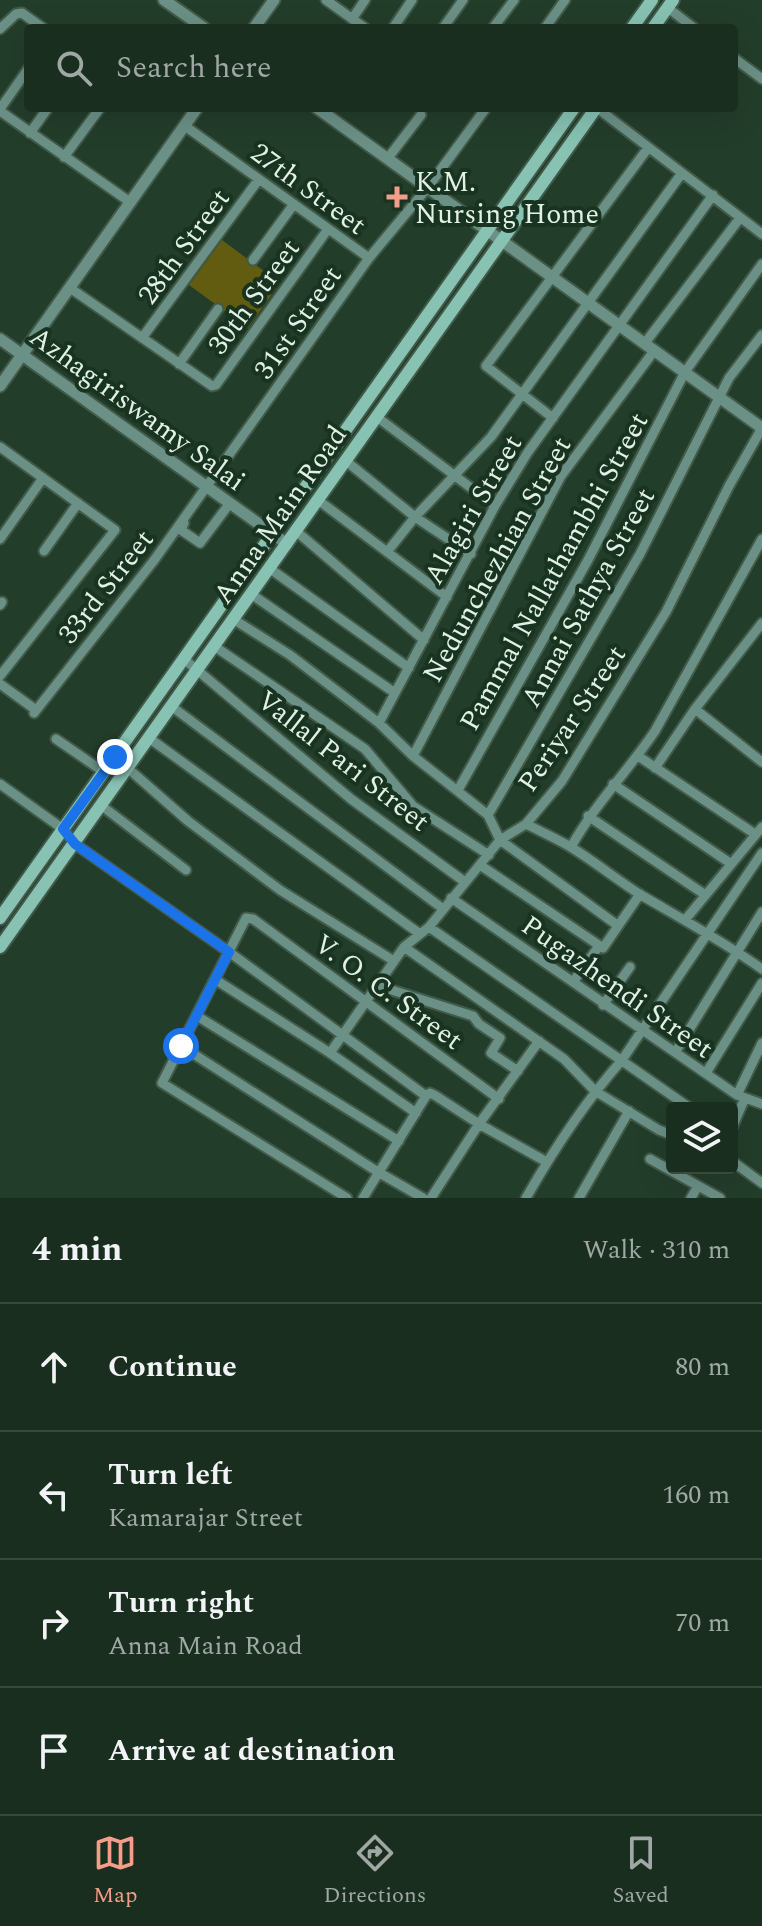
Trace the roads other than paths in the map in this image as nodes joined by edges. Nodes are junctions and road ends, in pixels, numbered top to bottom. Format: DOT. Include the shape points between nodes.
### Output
graph roads {
  1 [pos="164,0"];
  2 [pos="274,0"];
  3 [pos="326,0"];
  4 [pos="365,0"];
  5 [pos="412,0"];
  6 [pos="463,0"];
  7 [pos="514,0"];
  8 [pos="565,0"];
  9 [pos="652,0"];
  10 [pos="670,4"];
  11 [pos="352,19"];
  12 [pos="37,24"];
  13 [pos="198,24"];
  14 [pos="257,24"];
  15 [pos="359,24"];
  16 [pos="396,24"];
  17 [pos="446,24"];
  18 [pos="496,24"];
  19 [pos="548,24"];
  20 [pos="635,24"];
  21 [pos="656,24"];
  22 [pos="690,24"];
  23 [pos="2,25"];
  24 [pos="738,61"];
  25 [pos="24,75"];
  26 [pos="762,79"];
  27 [pos="0,110"];
  28 [pos="45,112"];
  29 [pos="97,112"];
  30 [pos="194,112"];
  31 [pos="323,112"];
  32 [pos="483,112"];
  33 [pos="571,112"];
  34 [pos="594,112"];
  35 [pos="602,112"];
  36 [pos="421,115"];
  37 [pos="185,126"];
  38 [pos="30,133"];
  39 [pos="648,148"];
  40 [pos="64,157"];
  41 [pos="388,158"];
  42 [pos="682,173"];
  43 [pos="259,179"];
  44 [pos="428,187"];
  45 [pos="713,195"];
  46 [pos="130,202"];
  47 [pos="294,204"];
  48 [pos="740,218"];
  49 [pos="328,229"];
  50 [pos="486,230"];
  51 [pos="762,234"];
  52 [pos="501,240"];
  53 [pos="369,258"];
  54 [pos="253,260"];
  55 [pos="762,264"];
  56 [pos="551,279"];
  57 [pos="70,288"];
  58 [pos="587,304"];
  59 [pos="218,309"];
  60 [pos="617,326"];
  61 [pos="762,335"];
  62 [pos="142,338"];
  63 [pos="0,339"];
  64 [pos="650,347"];
  65 [pos="22,355"];
  66 [pos="179,364"];
  67 [pos="685,372"];
  68 [pos="0,386"];
  69 [pos="521,394"];
  70 [pos="721,398"];
  71 [pos="377,417"];
  72 [pos="553,418"];
  73 [pos="762,428"];
  74 [pos="0,447"];
  75 [pos="346,461"];
  76 [pos="454,475"];
  77 [pos="43,478"];
  78 [pos="208,488"];
  79 [pos="318,500"];
  80 [pos="78,503"];
  81 [pos="230,503"];
  82 [pos="495,506"];
  83 [pos="415,517"];
  84 [pos="296,531"];
  85 [pos="273,534"];
  86 [pos="0,539"];
  87 [pos="762,539"];
  88 [pos="287,544"];
  89 [pos="44,551"];
  90 [pos="387,552"];
  91 [pos="471,554"];
  92 [pos="269,568"];
  93 [pos="251,594"];
  94 [pos="447,597"];
  95 [pos="233,619"];
  96 [pos="762,623"];
  97 [pos="424,640"];
  98 [pos="214,646"];
  99 [pos="184,659"];
  100 [pos="409,668"];
  101 [pos="196,671"];
  102 [pos="0,676"];
  103 [pos="0,684"];
  104 [pos="395,693"];
  105 [pos="171,706"];
  106 [pos="695,709"];
  107 [pos="379,723"];
  108 [pos="149,738"];
  109 [pos="56,739"];
  110 [pos="413,756"];
  111 [pos="638,756"];
  112 [pos="115,757"];
  113 [pos="762,762"];
  114 [pos="128,767"];
  115 [pos="655,768"];
  116 [pos="104,772"];
  117 [pos="0,784"];
  118 [pos="613,784"];
  119 [pos="458,790"];
  120 [pos="102,806"];
  121 [pos="488,815"];
  122 [pos="588,816"];
  123 [pos="526,824"];
  124 [pos="63,829"];
  125 [pos="758,831"];
  126 [pos="500,840"];
  127 [pos="75,844"];
  128 [pos="571,847"];
  129 [pos="762,853"];
  130 [pos="489,855"];
  131 [pos="730,863"];
  132 [pos="480,865"];
  133 [pos="186,870"];
  134 [pos="465,882"];
  135 [pos="640,894"];
  136 [pos="704,894"];
  137 [pos="451,898"];
  138 [pos="442,908"];
  139 [pos="762,912"];
  140 [pos="0,918"];
  141 [pos="685,920"];
  142 [pos="617,925"];
  143 [pos="429,927"];
  144 [pos="420,934"];
  145 [pos="706,935"];
  146 [pos="599,946"];
  147 [pos="0,947"];
  148 [pos="404,947"];
  149 [pos="737,951"];
  150 [pos="229,952"];
  151 [pos="394,961"];
  152 [pos="630,967"];
  153 [pos="762,969"];
  154 [pos="216,980"];
  155 [pos="573,982"];
  156 [pos="762,983"];
  157 [pos="379,986"];
  158 [pos="368,1002"];
  159 [pos="603,1005"];
  160 [pos="197,1016"];
  161 [pos="642,1027"];
  162 [pos="343,1036"];
  163 [pos="539,1041"];
  164 [pos="762,1043"];
  165 [pos="181,1046"];
  166 [pos="676,1051"];
  167 [pos="330,1053"];
  168 [pos="622,1060"];
  169 [pos="518,1071"];
  170 [pos="706,1073"];
  171 [pos="595,1091"];
  172 [pos="426,1096"];
  173 [pos="741,1097"];
  174 [pos="499,1099"];
  175 [pos="682,1102"];
  176 [pos="762,1104"];
  177 [pos="738,1107"];
  178 [pos="629,1111"];
  179 [pos="416,1113"];
  180 [pos="479,1124"];
  181 [pos="666,1133"];
  182 [pos="399,1141"];
  183 [pos="650,1159"];
  184 [pos="545,1161"];
  185 [pos="738,1165"];
  186 [pos="378,1172"];
  187 [pos="762,1183"];
  188 [pos="698,1186"];
  189 [pos="407,1195"];
  190 [pos="347,1198"];
  191 [pos="363,1198"];
  192 [pos="423,1198"];
  193 [pos="431,1198"];
  194 [pos="526,1198"];
  195 [pos="579,1198"];
  196 [pos="691,1198"];
  197 [pos="720,1198"];
  1 -- 13 [label="street"];
  2 -- 14 [label="street"];
  3 -- 11 [label="street"];
  4 -- 11 [label="street"];
  5 -- 16 [label="street"];
  6 -- 17 [label="street"];
  7 -- 18 [label="street"];
  8 -- 19 [label="street"];
  9 -- 20 [label="main road"];
  10 -- 21 [label="main road"];
  10 -- 22 [label="street"];
  11 -- 15 [label="street"];
  12 -- 23 [label="street" via="22,13"];
  24 -- 26 [label="street"];
  25 -- 27 [label="street"];
  27 -- 38 [label="street"];
  28 -- 38 [label="street"];
  29 -- 40 [label="street"];
  30 -- 37 [label="street"];
  31 -- 41 [label="street"];
  32 -- 44 [label="street, 31st Street"];
  33 -- 50 [label="main road, Anna Main Road"];
  34 -- 52 [label="main road, Anna Main Road"];
  35 -- 39 [label="street"];
  36 -- 41 [label="street"];
  37 -- 43 [label="street, 27th Street"];
  37 -- 46 [label="street"];
  38 -- 40 [label="street"];
  39 -- 42 [label="street"];
  39 -- 56 [label="street"];
  40 -- 46 [label="street"];
  41 -- 44 [label="street"];
  42 -- 45 [label="street"];
  42 -- 58 [label="street"];
  43 -- 47 [label="street, 27th Street"];
  43 -- 62 [label="street, 28th Street"];
  44 -- 50 [label="street"];
  44 -- 53 [label="street, 31st Street"];
  45 -- 48 [label="street"];
  45 -- 60 [label="street, Alagiri Street"];
  46 -- 57 [label="street"];
  47 -- 49 [label="street, 27th Street"];
  47 -- 54 [label="street"];
  48 -- 51 [label="street"];
  48 -- 64 [label="street, Nedunchezhian Street"];
  49 -- 53 [label="street, 27th Street"];
  49 -- 66 [label="street, 30th Street" via="216,385"];
  50 -- 52 [label="street"];
  50 -- 85 [label="main road, Anna Main Road"];
  52 -- 56 [label="street"];
  52 -- 71 [label="main road, Anna Main Road"];
  53 -- 78 [label="street, 31st Street"];
  55 -- 67 [label="street, Pammal Nallathambhi Street"];
  56 -- 58 [label="street"];
  56 -- 69 [label="street" via="486,366"];
  57 -- 62 [label="street"];
  57 -- 65 [label="street"];
  58 -- 60 [label="street"];
  58 -- 69 [label="street"];
  59 -- 66 [label="street"];
  60 -- 64 [label="street"];
  60 -- 72 [label="street, Alagiri Street"];
  61 -- 70 [label="street, Annai Sathya Street" via="729,378"];
  62 -- 66 [label="street"];
  63 -- 65 [label="street, Azhagiriswamy Salai"];
  64 -- 67 [label="street"];
  64 -- 110 [label="street, Nedunchezhian Street" via="561,476"];
  65 -- 68 [label="street"];
  65 -- 78 [label="street, Azhagiriswamy Salai"];
  67 -- 70 [label="street"];
  67 -- 119 [label="street, Pammal Nallathambhi Street" via="588,560"];
  69 -- 72 [label="street"];
  69 -- 76 [label="street" via="491,437"];
  70 -- 73 [label="street"];
  70 -- 121 [label="street, Annai Sathya Street" via="640,554"];
  71 -- 75 [label="main road, Anna Main Road"];
  71 -- 76 [label="street"];
  72 -- 82 [label="street, Alagiri Street"];
  73 -- 123 [label="street, Periyar Street" via="666,612 562,781"];
  74 -- 77 [label="street"];
  75 -- 79 [label="main road, Anna Main Road"];
  75 -- 83 [label="street"];
  76 -- 82 [label="street"];
  76 -- 83 [label="street"];
  77 -- 80 [label="street"];
  77 -- 86 [label="street"];
  78 -- 81 [label="street, Azhagiriswamy Salai"];
  78 -- 81 [label="street" via="182,531 201,542"];
  78 -- 103 [label="street, 33rd Street" via="35,712"];
  79 -- 84 [label="main road, Anna Main Road"];
  79 -- 90 [label="street"];
  80 -- 89 [label="street"];
  80 -- 102 [label="street" via="115,530"];
  81 -- 85 [label="street, Azhagiriswamy Salai"];
  82 -- 91 [label="street, Alagiri Street"];
  83 -- 90 [label="street"];
  83 -- 91 [label="street"];
  84 -- 88 [label="main road, Anna Main Road"];
  84 -- 97 [label="street"];
  85 -- 88 [label="street, Azhagiriswamy Salai"];
  85 -- 99 [label="main road, Anna Main Road"];
  87 -- 111 [label="street"];
  88 -- 92 [label="main road, Anna Main Road"];
  90 -- 94 [label="street"];
  91 -- 94 [label="street, Alagiri Street"];
  92 -- 93 [label="main road, Anna Main Road"];
  92 -- 100 [label="street"];
  93 -- 95 [label="main road, Anna Main Road"];
  93 -- 104 [label="street"];
  94 -- 97 [label="street, Alagiri Street"];
  95 -- 98 [label="main road, Anna Main Road"];
  95 -- 107 [label="street"];
  96 -- 106 [label="street"];
  97 -- 100 [label="street, Alagiri Street"];
  98 -- 101 [label="main road, Anna Main Road"];
  98 -- 130 [label="street" via="365,749 413,806"];
  99 -- 101 [label="street, Vallal Pari Street"];
  99 -- 112 [label="main road, Anna Main Road"];
  100 -- 104 [label="street, Alagiri Street"];
  101 -- 105 [label="main road, Anna Main Road"];
  101 -- 134 [label="street, Vallal Pari Street" via="351,799"];
  104 -- 107 [label="street, Alagiri Street"];
  105 -- 108 [label="main road, Anna Main Road"];
  105 -- 138 [label="street"];
  106 -- 113 [label="street"];
  106 -- 115 [label="street"];
  107 -- 110 [label="street"];
  108 -- 114 [label="main road, Anna Main Road"];
  108 -- 144 [label="street"];
  109 -- 116 [label="street"];
  110 -- 119 [label="street"];
  111 -- 115 [label="street"];
  111 -- 118 [label="street"];
  112 -- 114 [label="street"];
  112 -- 116 [label="main road, Anna Main Road"];
  114 -- 120 [label="main road, Anna Main Road"];
  114 -- 151 [label="street" via="188,821 280,890"];
  115 -- 125 [label="street"];
  116 -- 124 [label="main road, Anna Main Road"];
  117 -- 124 [label="street"];
  118 -- 122 [label="street"];
  118 -- 131 [label="street"];
  119 -- 121 [label="street"];
  120 -- 127 [label="main road, Anna Main Road"];
  120 -- 133 [label="street"];
  121 -- 126 [label="street"];
  122 -- 128 [label="street"];
  122 -- 136 [label="street"];
  123 -- 126 [label="street, Periyar Street"];
  123 -- 128 [label="street"];
  124 -- 127 [label="street"];
  124 -- 140 [label="main road, Anna Main Road"];
  125 -- 131 [label="street"];
  126 -- 130 [label="street, Periyar Street"];
  126 -- 142 [label="street"];
  127 -- 147 [label="main road, Anna Main Road"];
  127 -- 150 [label="street"];
  128 -- 135 [label="street"];
  129 -- 145 [label="street"];
  130 -- 132 [label="street, Periyar Street"];
  131 -- 136 [label="street"];
  132 -- 134 [label="street, Periyar Street"];
  132 -- 146 [label="street"];
  134 -- 137 [label="street, Periyar Street"];
  135 -- 141 [label="street"];
  135 -- 142 [label="street"];
  136 -- 141 [label="street"];
  137 -- 138 [label="street, Periyar Street"];
  137 -- 155 [label="street, Pugazhendi Street"];
  138 -- 143 [label="street, Periyar Street"];
  139 -- 149 [label="street"];
  141 -- 145 [label="street"];
  142 -- 146 [label="street" via="603,948"];
  143 -- 144 [label="street, Periyar Street"];
  143 -- 168 [label="street"];
  144 -- 148 [label="street, Periyar Street"];
  145 -- 149 [label="street"];
  145 -- 161 [label="street"];
  146 -- 155 [label="street"];
  148 -- 151 [label="street, Periyar Street"];
  148 -- 163 [label="street"];
  149 -- 153 [label="street"];
  149 -- 166 [label="street"];
  150 -- 154 [label="street"];
  150 -- 158 [label="street, V. O. C. Street" via="246,918 253,919"];
  150 -- 162 [label="street"];
  151 -- 157 [label="street, Periyar Street"];
  152 -- 159 [label="street"];
  154 -- 160 [label="street"];
  154 -- 167 [label="street"];
  155 -- 159 [label="street, Pugazhendi Street"];
  156 -- 170 [label="street"];
  157 -- 158 [label="street, Periyar Street"];
  157 -- 169 [label="street" via="473,1016 500,1038 491,1053"];
  158 -- 162 [label="street, Periyar Street"];
  158 -- 174 [label="street, V. O. C. Street"];
  159 -- 161 [label="street, Pugazhendi Street"];
  160 -- 165 [label="street"];
  160 -- 182 [label="street"];
  161 -- 166 [label="street, Pugazhendi Street"];
  161 -- 168 [label="street"];
  162 -- 167 [label="street, Periyar Street"];
  162 -- 172 [label="street"];
  163 -- 169 [label="street"];
  163 -- 171 [label="street"];
  164 -- 173 [label="street"];
  165 -- 186 [label="street"];
  165 -- 190 [label="street" via="165,1086"];
  166 -- 170 [label="street, Pugazhendi Street"];
  167 -- 179 [label="street"];
  168 -- 171 [label="street"];
  168 -- 175 [label="street"];
  169 -- 174 [label="street"];
  170 -- 173 [label="street, Pugazhendi Street"];
  171 -- 178 [label="street"];
  171 -- 184 [label="street"];
  172 -- 179 [label="street"];
  172 -- 180 [label="street" via="436,1096"];
  173 -- 176 [label="street, Pugazhendi Street"];
  173 -- 177 [label="street"];
  174 -- 180 [label="street"];
  178 -- 181 [label="street"];
  178 -- 195 [label="street"];
  179 -- 182 [label="street"];
  180 -- 184 [label="street"];
  180 -- 193 [label="street"];
  182 -- 186 [label="street"];
  183 -- 188 [label="street"];
  184 -- 194 [label="street"];
  185 -- 187 [label="street"];
  186 -- 189 [label="street"];
  186 -- 191 [label="street"];
  188 -- 196 [label="street"];
  188 -- 197 [label="street"];
  189 -- 192 [label="street"];
}
